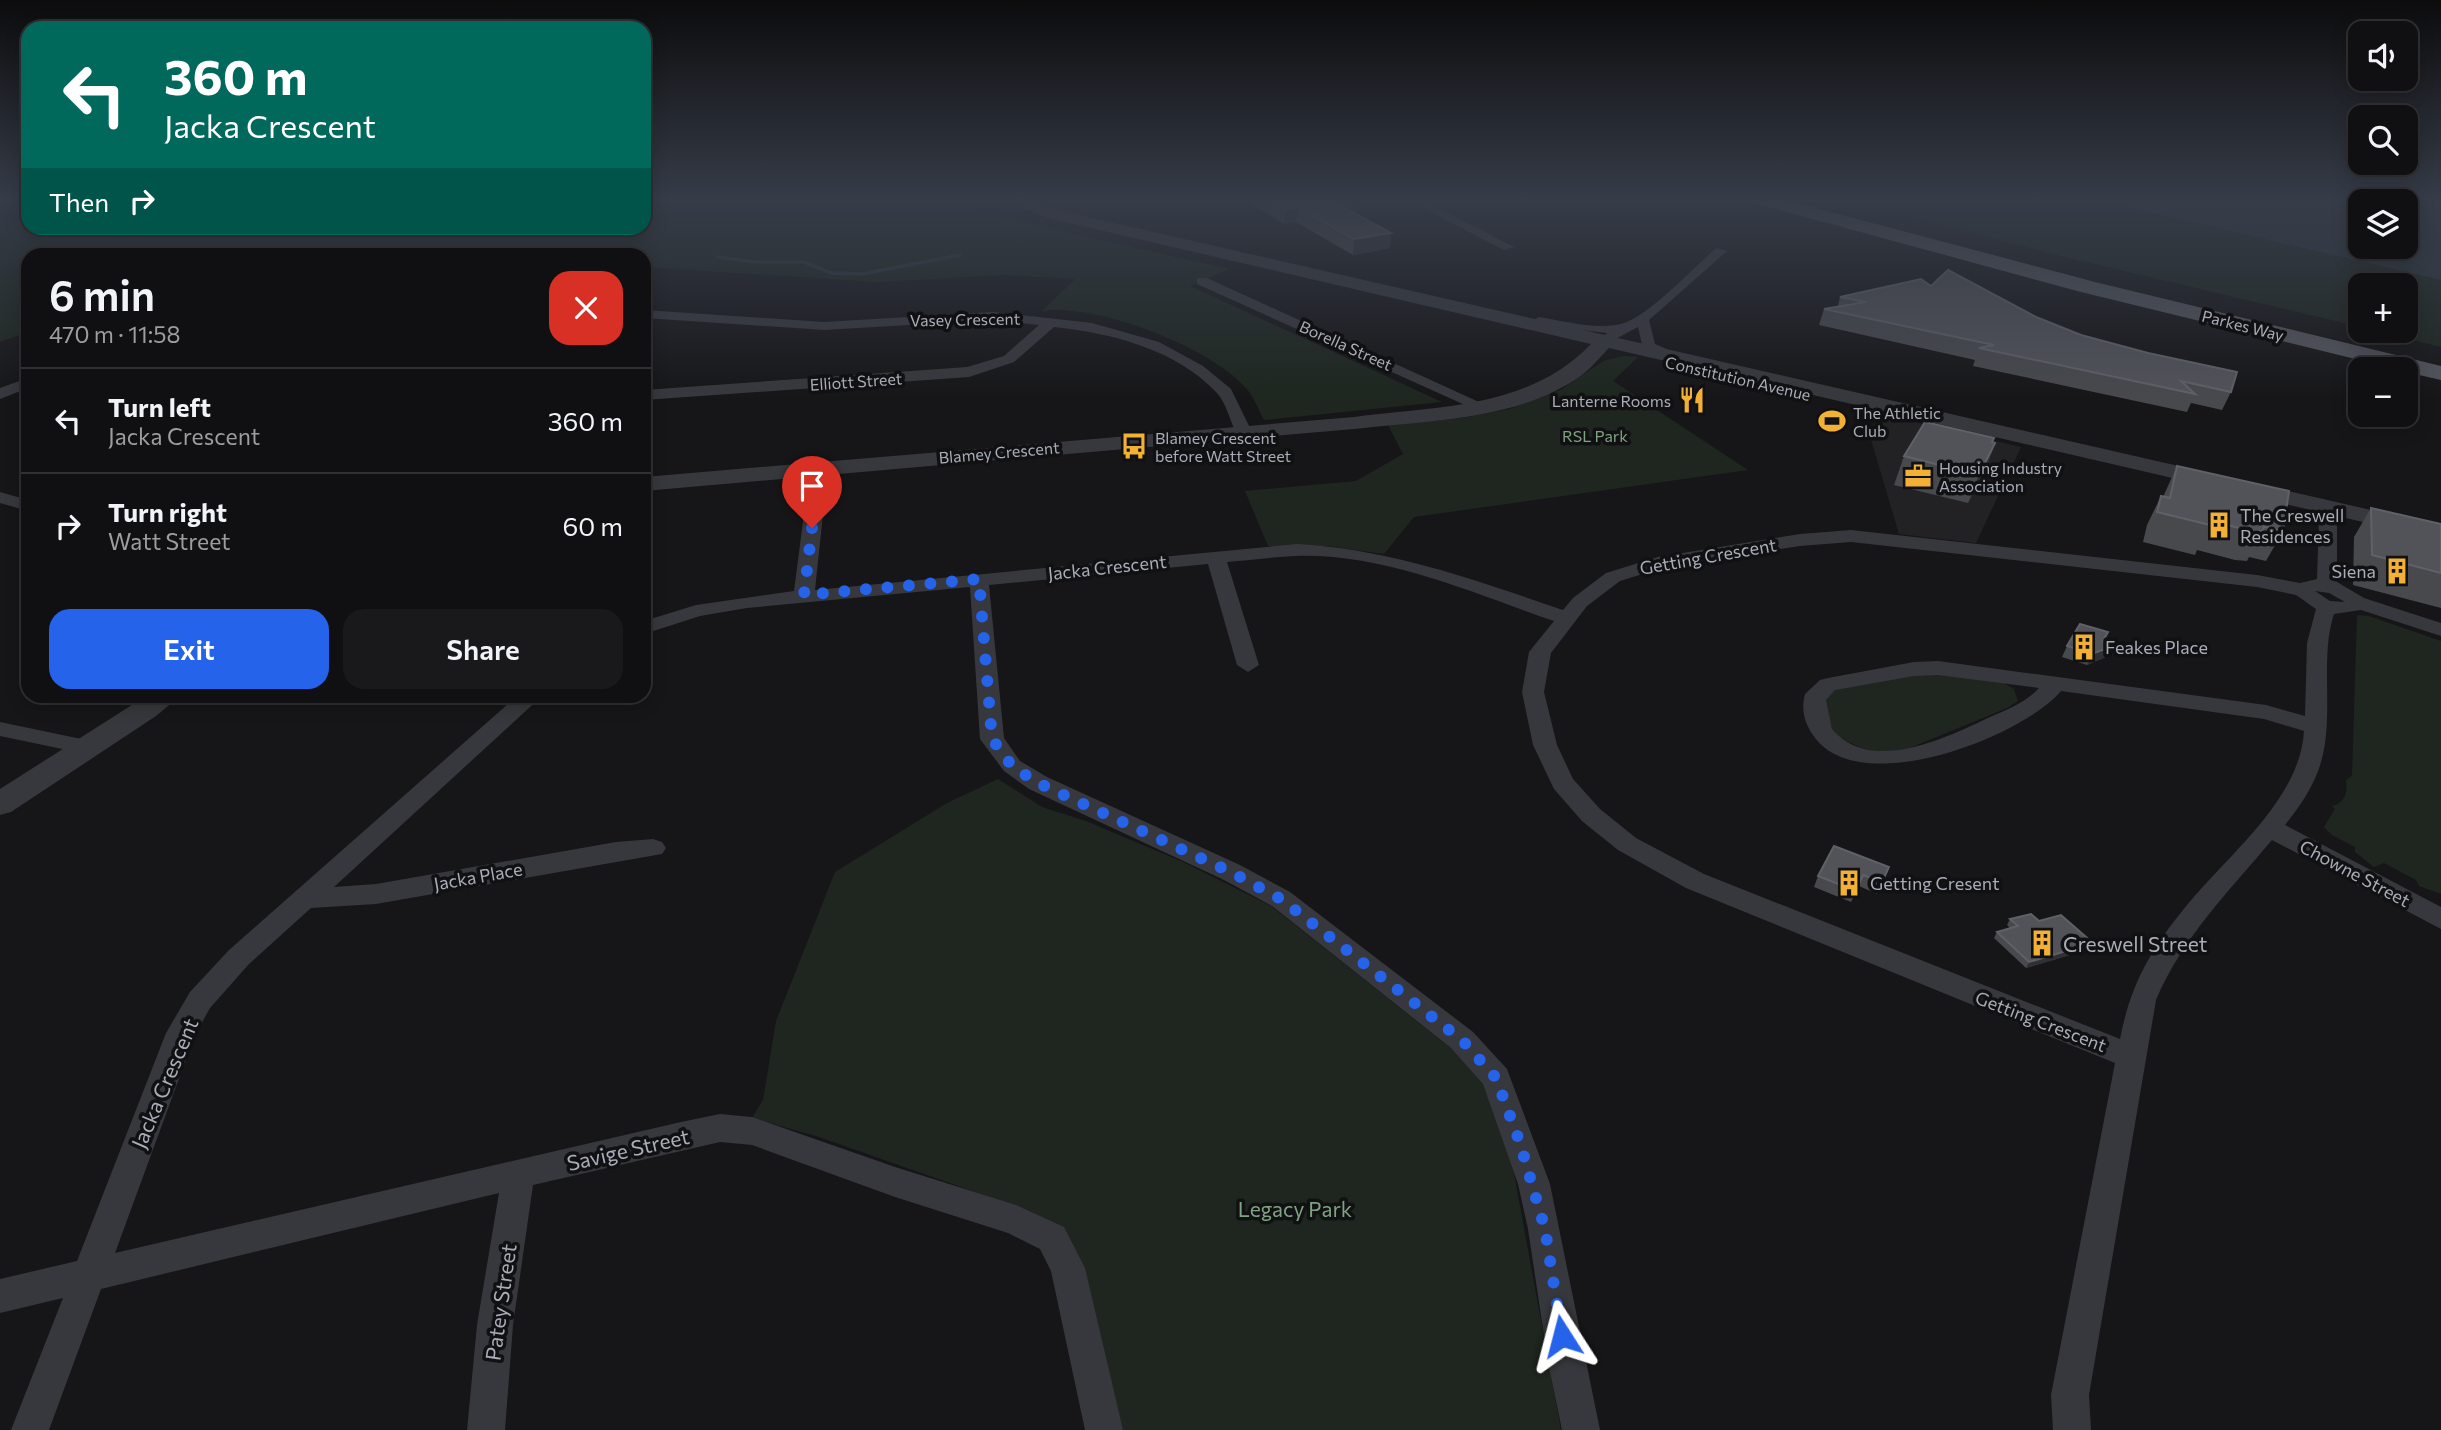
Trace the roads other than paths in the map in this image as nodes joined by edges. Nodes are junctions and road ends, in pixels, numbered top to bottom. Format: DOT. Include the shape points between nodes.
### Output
graph roads {
  1 [pos="1273,266"];
  2 [pos="1704,266"];
  3 [pos="2010,266"];
  4 [pos="2084,266"];
  5 [pos="1321,277"];
  6 [pos="1202,281"];
  7 [pos="651,314"];
  8 [pos="1645,318"];
  9 [pos="1052,321"];
  10 [pos="1613,341"];
  11 [pos="2416,345"];
  12 [pos="1671,356"];
  13 [pos="2439,373"];
  14 [pos="21,386"];
  15 [pos="1443,387"];
  16 [pos="0,394"];
  17 [pos="651,395"];
  18 [pos="1523,396"];
  19 [pos="1876,407"];
  20 [pos="1486,409"];
  21 [pos="1244,432"];
  22 [pos="819,467"];
  23 [pos="651,483"];
  24 [pos="0,497"];
  25 [pos="21,504"];
  26 [pos="2328,516"];
  27 [pos="2441,533"];
  28 [pos="2441,543"];
  29 [pos="1215,556"];
  30 [pos="979,579"];
  31 [pos="804,595"];
  32 [pos="2327,596"];
  33 [pos="1565,618"];
  34 [pos="651,626"];
  35 [pos="2441,630"];
  36 [pos="1248,665"];
  37 [pos="2055,684"];
  38 [pos="156,703"];
  39 [pos="523,703"];
  40 [pos="2314,726"];
  41 [pos="0,729"];
  42 [pos="91,748"];
  43 [pos="0,804"];
  44 [pos="0,820"];
  45 [pos="2269,827"];
  46 [pos="653,848"];
  47 [pos="303,899"];
  48 [pos="2441,919"];
  49 [pos="2130,1056"];
  50 [pos="519,1174"];
  51 [pos="87,1276"];
  52 [pos="0,1296"];
  53 [pos="30,1430"];
  54 [pos="486,1430"];
  55 [pos="1104,1430"];
  56 [pos="1581,1430"];
  57 [pos="2072,1430"];
  1 -- 5 [label="street, Constitution Avenue"];
  2 -- 8 [label="street"];
  3 -- 13 [label="main road, Parkes Way"];
  4 -- 11 [label="main road, Parkes Way"];
  5 -- 10 [label="street, Constitution Avenue"];
  5 -- 10 [label="street, Constitution Avenue"];
  6 -- 15 [label="street, Borella Street"];
  7 -- 9 [label="street, Vasey Crescent" via="824,326 965,316"];
  8 -- 10 [label="street"];
  8 -- 12 [label="street" via="1648,346"];
  9 -- 17 [label="street, Elliott Street" via="1013,357 970,372"];
  9 -- 21 [label="street, Vasey Crescent" via="1120,334 1182,359 1222,389"];
  10 -- 12 [label="street, Constitution Avenue"];
  10 -- 18 [label="street, Blamey Crescent" via="1570,374"];
  10 -- 19 [label="street, Constitution Avenue"];
  10 -- 20 [label="street, Blamey Crescent" via="1562,385"];
  12 -- 19 [label="street, Constitution Avenue"];
  14 -- 16 [label="street"];
  15 -- 18 [label="street" via="1483,396"];
  15 -- 20 [label="street, Borella Street"];
  18 -- 20 [label="street, Blamey Crescent"];
  19 -- 26 [label="street, Constitution Avenue"];
  19 -- 27 [label="street, Constitution Avenue"];
  20 -- 21 [label="street, Blamey Crescent" via="1432,418"];
  21 -- 22 [label="street, Blamey Crescent"];
  22 -- 23 [label="street, Blamey Crescent"];
  22 -- 31 [label="street"];
  24 -- 25 [label="street"];
  26 -- 28 [label="street, Constitution Avenue"];
  26 -- 32 [label="street"];
  29 -- 30 [label="street, Jacka Crescent"];
  29 -- 33 [label="street, Jacka Crescent" via="1297,550 1369,556"];
  29 -- 36 [label="street"];
  30 -- 31 [label="street, Jacka Crescent"];
  30 -- 56 [label="street" via="992,739 1012,766 1038,783 1281,899 1462,1040 1496,1078 1545,1229"];
  31 -- 34 [label="street, Jacka Crescent" via="711,607"];
  32 -- 33 [label="street, Getting Crescent" via="2308,597 2303,590 2222,577 1843,536 1640,566 1593,590"];
  32 -- 35 [label="street" via="2350,594 2356,602"];
  32 -- 40 [label="street"];
  33 -- 49 [label="street, Getting Crescent" via="1536,664 1537,714 1548,756 1563,783 1617,837 1695,881"];
  37 -- 37 [label="street" via="1923,668 1828,685 1817,692 1814,704 1819,728 1833,744 1860,756 1899,760 2027,709"];
  37 -- 40 [label="street" via="2266,712"];
  38 -- 42 [label="street"];
  39 -- 47 [label="street, Jacka Crescent"];
  40 -- 45 [label="street" via="2308,773"];
  41 -- 42 [label="street"];
  42 -- 43 [label="street"];
  42 -- 44 [label="street" via="68,772"];
  45 -- 48 [label="street, Chowne Street"];
  45 -- 49 [label="street" via="2157,964 2142,1000"];
  46 -- 47 [label="street, Jacka Place" via="367,896"];
  47 -- 51 [label="street, Jacka Crescent" via="231,965 187,1021"];
  49 -- 57 [label="street" via="2070,1395"];
  50 -- 51 [label="street, Savige Street"];
  50 -- 54 [label="street, Patey Street" via="495,1325"];
  50 -- 55 [label="street, Savige Street" via="720,1128 752,1131 1016,1220 1052,1238 1068,1268"];
  51 -- 52 [label="street, Savige Street"];
  51 -- 53 [label="street, Jacka Crescent"];
}
